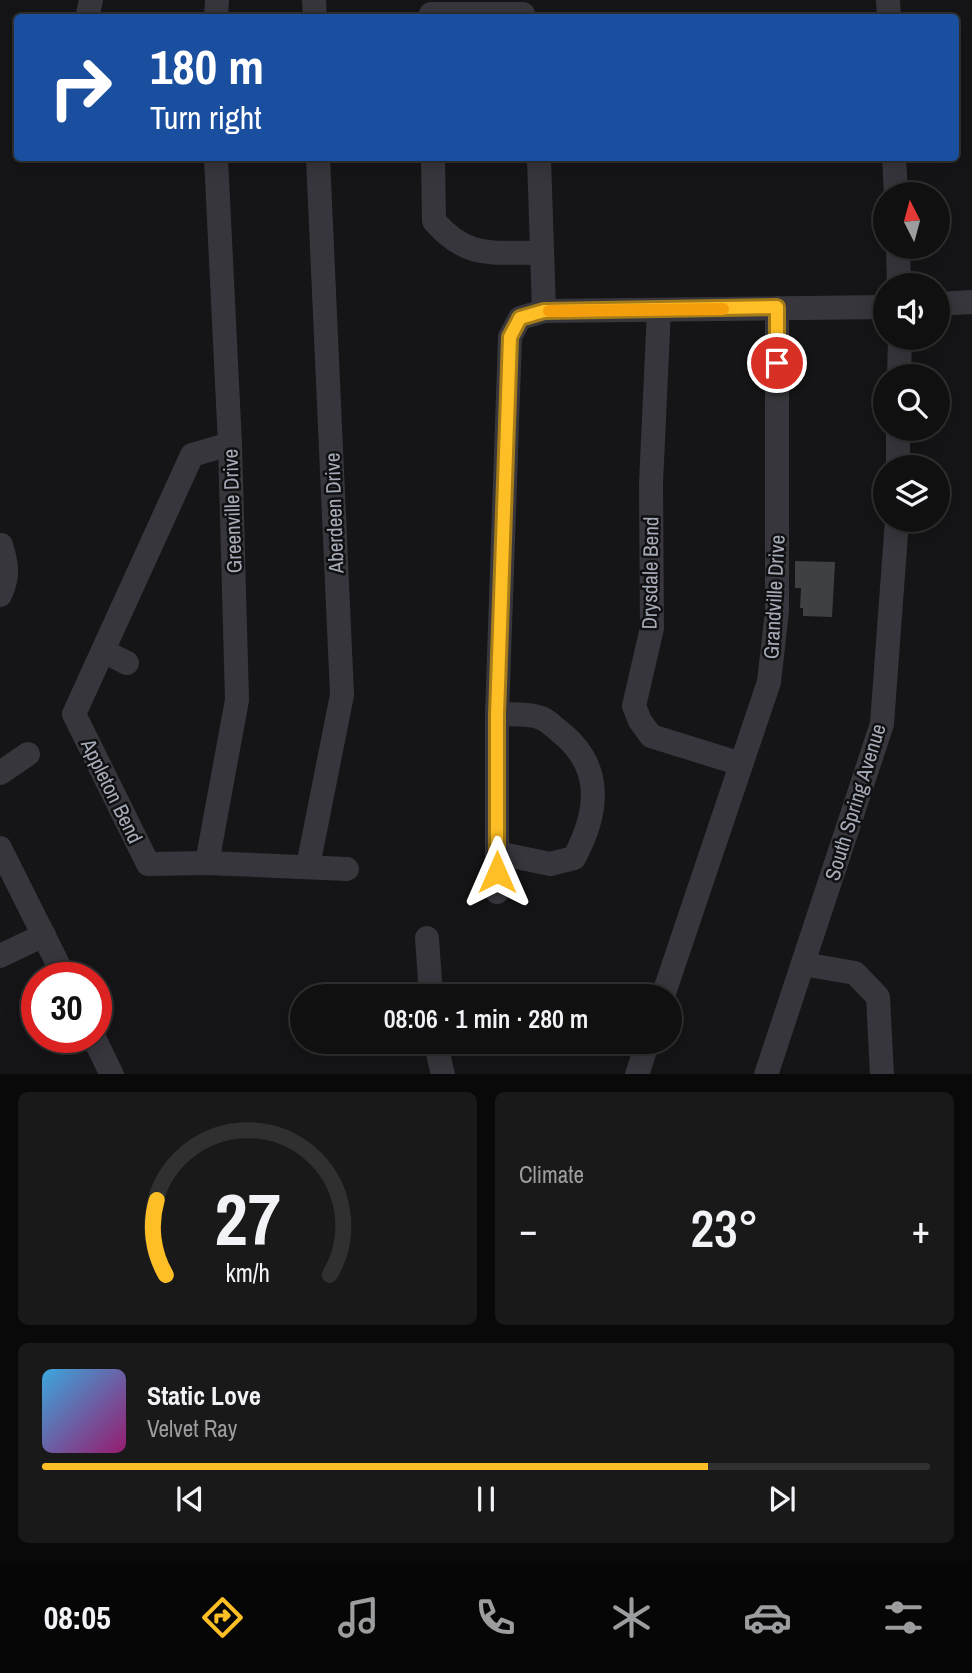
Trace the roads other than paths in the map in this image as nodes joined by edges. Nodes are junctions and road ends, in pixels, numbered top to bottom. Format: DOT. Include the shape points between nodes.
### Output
graph roads {
  1 [pos="431,10"];
  2 [pos="523,14"];
  3 [pos="216,161"];
  4 [pos="318,161"];
  5 [pos="433,161"];
  6 [pos="539,161"];
  7 [pos="894,161"];
  8 [pos="895,182"];
  9 [pos="542,253"];
  10 [pos="972,302"];
  11 [pos="950,303"];
  12 [pos="777,307"];
  13 [pos="873,307"];
  14 [pos="659,310"];
  15 [pos="544,311"];
  16 [pos="230,444"];
  17 [pos="896,532"];
  18 [pos="1,545"];
  19 [pos="0,595"];
  20 [pos="103,651"];
  21 [pos="127,663"];
  22 [pos="497,715"];
  23 [pos="27,754"];
  24 [pos="741,764"];
  25 [pos="0,773"];
  26 [pos="0,848"];
  27 [pos="497,853"];
  28 [pos="207,863"];
  29 [pos="308,866"];
  30 [pos="347,869"];
  31 [pos="497,892"];
  32 [pos="44,935"];
  33 [pos="427,938"];
  34 [pos="0,956"];
  35 [pos="57,962"];
  36 [pos="803,964"];
  37 [pos="430,984"];
  38 [pos="667,984"];
  39 [pos="102,1053"];
  40 [pos="438,1054"];
  41 [pos="644,1054"];
  42 [pos="112,1074"];
  43 [pos="443,1074"];
  44 [pos="637,1074"];
  45 [pos="766,1074"];
  46 [pos="882,1074"];
  1 -- 2 [label="street"];
  3 -- 16 [label="street, Greenville Drive"];
  4 -- 29 [label="street, Aberdeen Drive" via="342,695"];
  5 -- 9 [label="street" via="434,221 451,242 472,251"];
  6 -- 9 [label="street"];
  7 -- 8 [label="street"];
  9 -- 15 [label="street"];
  10 -- 11 [label="street"];
  12 -- 13 [label="street"];
  12 -- 14 [label="street"];
  12 -- 24 [label="street, Grandville Drive" via="778,611 769,682"];
  14 -- 15 [label="street"];
  14 -- 24 [label="street, Drysdale Bend" via="651,483 652,628 634,706 651,736"];
  15 -- 22 [label="street" via="520,318 510,337"];
  16 -- 20 [label="street, Appleton Bend" via="192,455"];
  16 -- 28 [label="street, Greenville Drive" via="237,700"];
  17 -- 36 [label="street, South Spring Avenue" via="882,724"];
  18 -- 19 [label="street" via="7,573"];
  20 -- 21 [label="street"];
  20 -- 28 [label="street, Appleton Bend" via="74,714 148,864"];
  22 -- 27 [label="street"];
  22 -- 27 [label="street" via="541,718 569,739 590,768 593,793 587,834 574,858 550,863"];
  23 -- 25 [label="street"];
  24 -- 38 [label="street, Grandville Drive"];
  26 -- 32 [label="street"];
  27 -- 31 [label="street"];
  28 -- 29 [label="street, Appleton Bend"];
  29 -- 30 [label="street, Appleton Bend"];
  32 -- 34 [label="street"];
  32 -- 35 [label="street"];
  33 -- 37 [label="street"];
  36 -- 45 [label="street, South Spring Avenue"];
  36 -- 46 [label="street" via="855,973 878,997"];
  39 -- 42 [label="street"];
  40 -- 43 [label="street"];
  41 -- 44 [label="street"];
}
